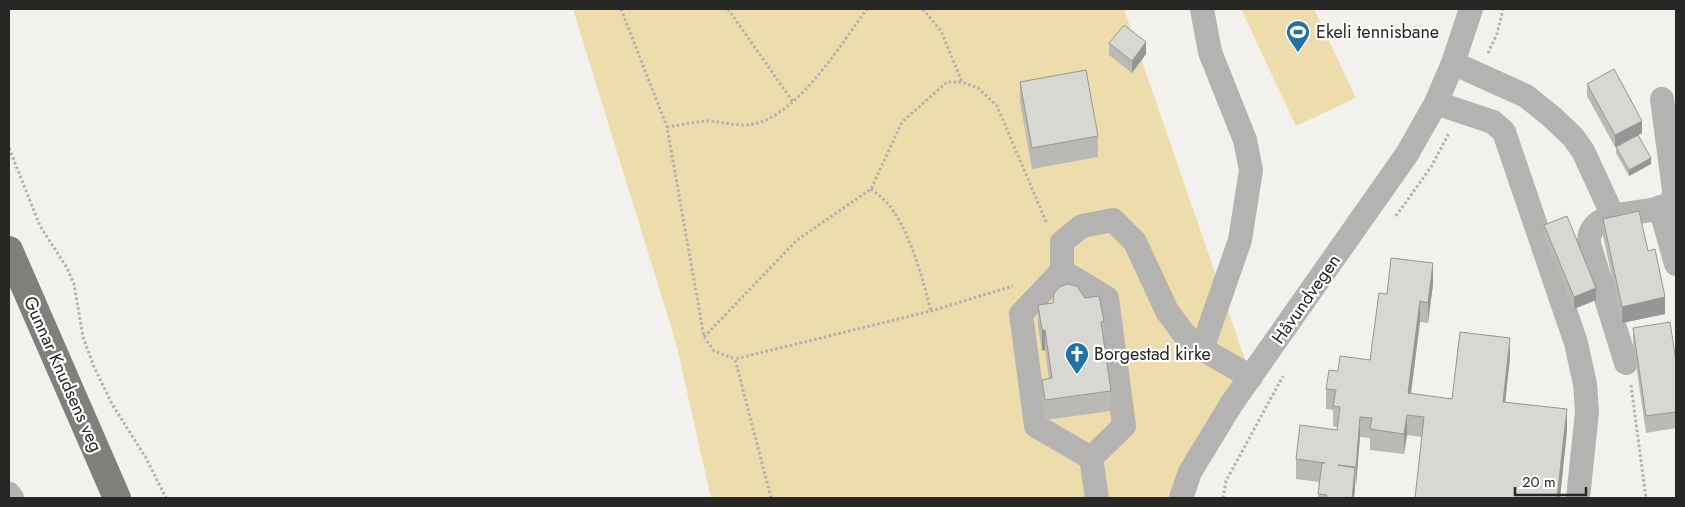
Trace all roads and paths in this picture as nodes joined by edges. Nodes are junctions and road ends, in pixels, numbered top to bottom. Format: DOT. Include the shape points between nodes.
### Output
graph roads {
  1 [pos="621,9"];
  2 [pos="728,9"];
  3 [pos="867,9"];
  4 [pos="923,9"];
  5 [pos="1202,9"];
  6 [pos="1471,9"];
  7 [pos="1453,63"];
  8 [pos="962,82"];
  9 [pos="1506,88"];
  10 [pos="1662,99"];
  11 [pos="792,102"];
  12 [pos="1436,103"];
  13 [pos="1494,122"];
  14 [pos="667,127"];
  15 [pos="9,148"];
  16 [pos="871,189"];
  17 [pos="1660,207"];
  18 [pos="1614,216"];
  19 [pos="1062,242"];
  20 [pos="9,250"];
  21 [pos="1676,264"];
  22 [pos="1062,271"];
  23 [pos="1016,286"];
  24 [pos="931,311"];
  25 [pos="704,337"];
  26 [pos="1202,349"];
  27 [pos="735,359"];
  28 [pos="1626,363"];
  29 [pos="1251,377"];
  30 [pos="1091,458"];
  31 [pos="9,494"];
  32 [pos="12,498"];
  33 [pos="117,498"];
  34 [pos="166,498"];
  35 [pos="771,498"];
  36 [pos="1097,498"];
  37 [pos="1181,498"];
  38 [pos="1578,498"];
  39 [pos="1646,498"];
  1 -- 14 [label="path"];
  2 -- 11 [label="path"];
  3 -- 11 [label="path" via="814,79"];
  4 -- 8 [label="path" via="941,31"];
  5 -- 26 [label="street" via="1210,52 1245,140 1251,170 1240,240"];
  6 -- 7 [label="street, Håvundvegen"];
  7 -- 9 [label="street"];
  7 -- 12 [label="street, Håvundvegen"];
  8 -- 16 [label="path" via="947,82 902,122"];
  8 -- 19 [label="path" via="978,88 997,106 1048,224"];
  9 -- 13 [label="street"];
  9 -- 18 [label="street" via="1526,96 1573,137 1595,172"];
  10 -- 17 [label="street" via="1674,190 1669,204"];
  11 -- 14 [label="path" via="759,123 742,126 707,121"];
  12 -- 13 [label="street"];
  12 -- 29 [label="street, Håvundvegen" via="1407,154"];
  13 -- 38 [label="street" via="1504,132 1576,343 1587,412"];
  14 -- 25 [label="path"];
  15 -- 34 [label="path" via="40,226 74,284 82,337 94,367"];
  16 -- 24 [label="path" via="889,205 901,226 916,259"];
  16 -- 25 [label="path" via="797,240"];
  17 -- 18 [label="street"];
  17 -- 21 [label="street"];
  18 -- 28 [label="street" via="1592,230 1589,244"];
  19 -- 22 [label="street"];
  19 -- 26 [label="street" via="1082,226 1113,220 1135,242 1167,311 1184,334"];
  20 -- 33 [label="main road, Gunnar Knudsens veg"];
  22 -- 30 [label="street" via="1107,298 1124,426"];
  22 -- 30 [label="street" via="1021,314 1036,426"];
  23 -- 24 [label="path"];
  24 -- 27 [label="path"];
  25 -- 27 [label="path" via="714,351"];
  26 -- 29 [label="street"];
  27 -- 35 [label="path"];
  28 -- 39 [label="path"];
  29 -- 37 [label="street, Håvundvegen" via="1190,472"];
  30 -- 36 [label="street"];
  31 -- 32 [label="street"];
}
